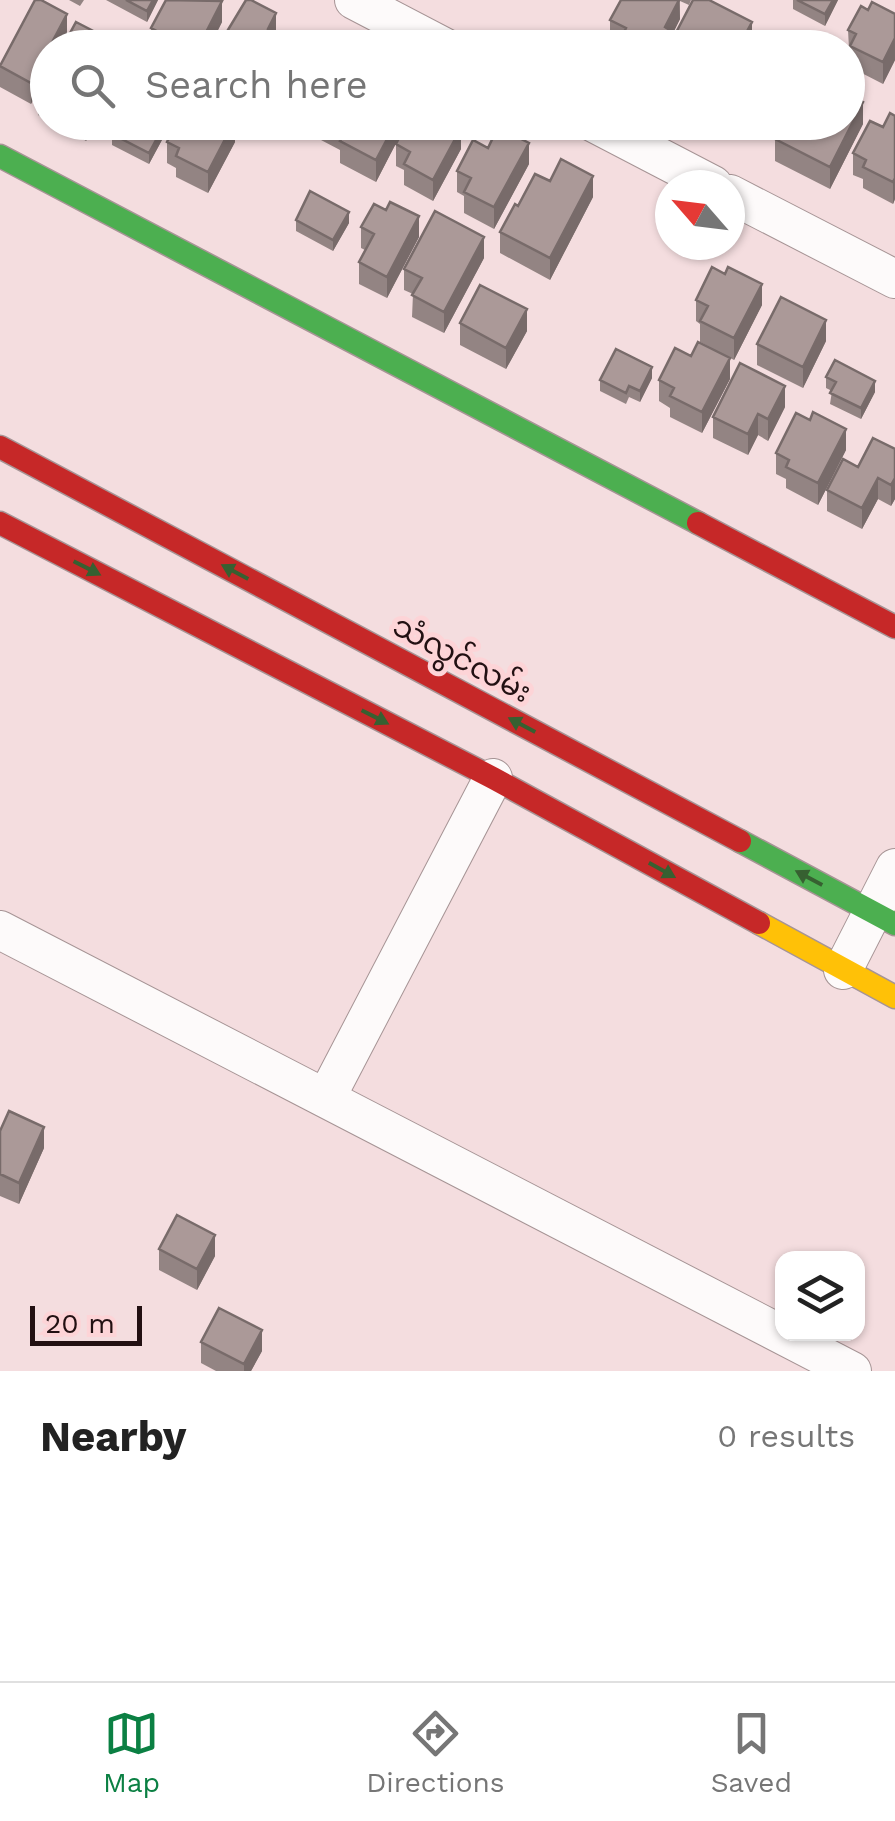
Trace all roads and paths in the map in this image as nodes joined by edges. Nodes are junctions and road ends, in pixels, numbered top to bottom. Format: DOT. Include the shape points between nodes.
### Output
graph roads {
  1 [pos="354,0"];
  2 [pos="412,30"];
  3 [pos="627,140"];
  4 [pos="0,156"];
  5 [pos="684,170"];
  6 [pos="745,202"];
  7 [pos="895,279"];
  8 [pos="0,447"];
  9 [pos="0,523"];
  10 [pos="895,627"];
  11 [pos="493,778"];
  12 [pos="895,868"];
  13 [pos="884,918"];
  14 [pos="0,930"];
  15 [pos="843,970"];
  16 [pos="895,997"];
  17 [pos="326,1098"];
  18 [pos="852,1371"];
  1 -- 2 [label="street"];
  3 -- 5 [label="street"];
  4 -- 10 [label="main road"];
  6 -- 7 [label="street"];
  13 -- 8 [label="main road, သံလွင်လမ်း, one-way"];
  9 -- 11 [label="main road, one-way"];
  11 -- 15 [label="main road, one-way"];
  11 -- 17 [label="street"];
  12 -- 13 [label="street"];
  13 -- 15 [label="street"];
  14 -- 17 [label="street"];
  15 -- 16 [label="main road"];
  17 -- 18 [label="street"];
}
